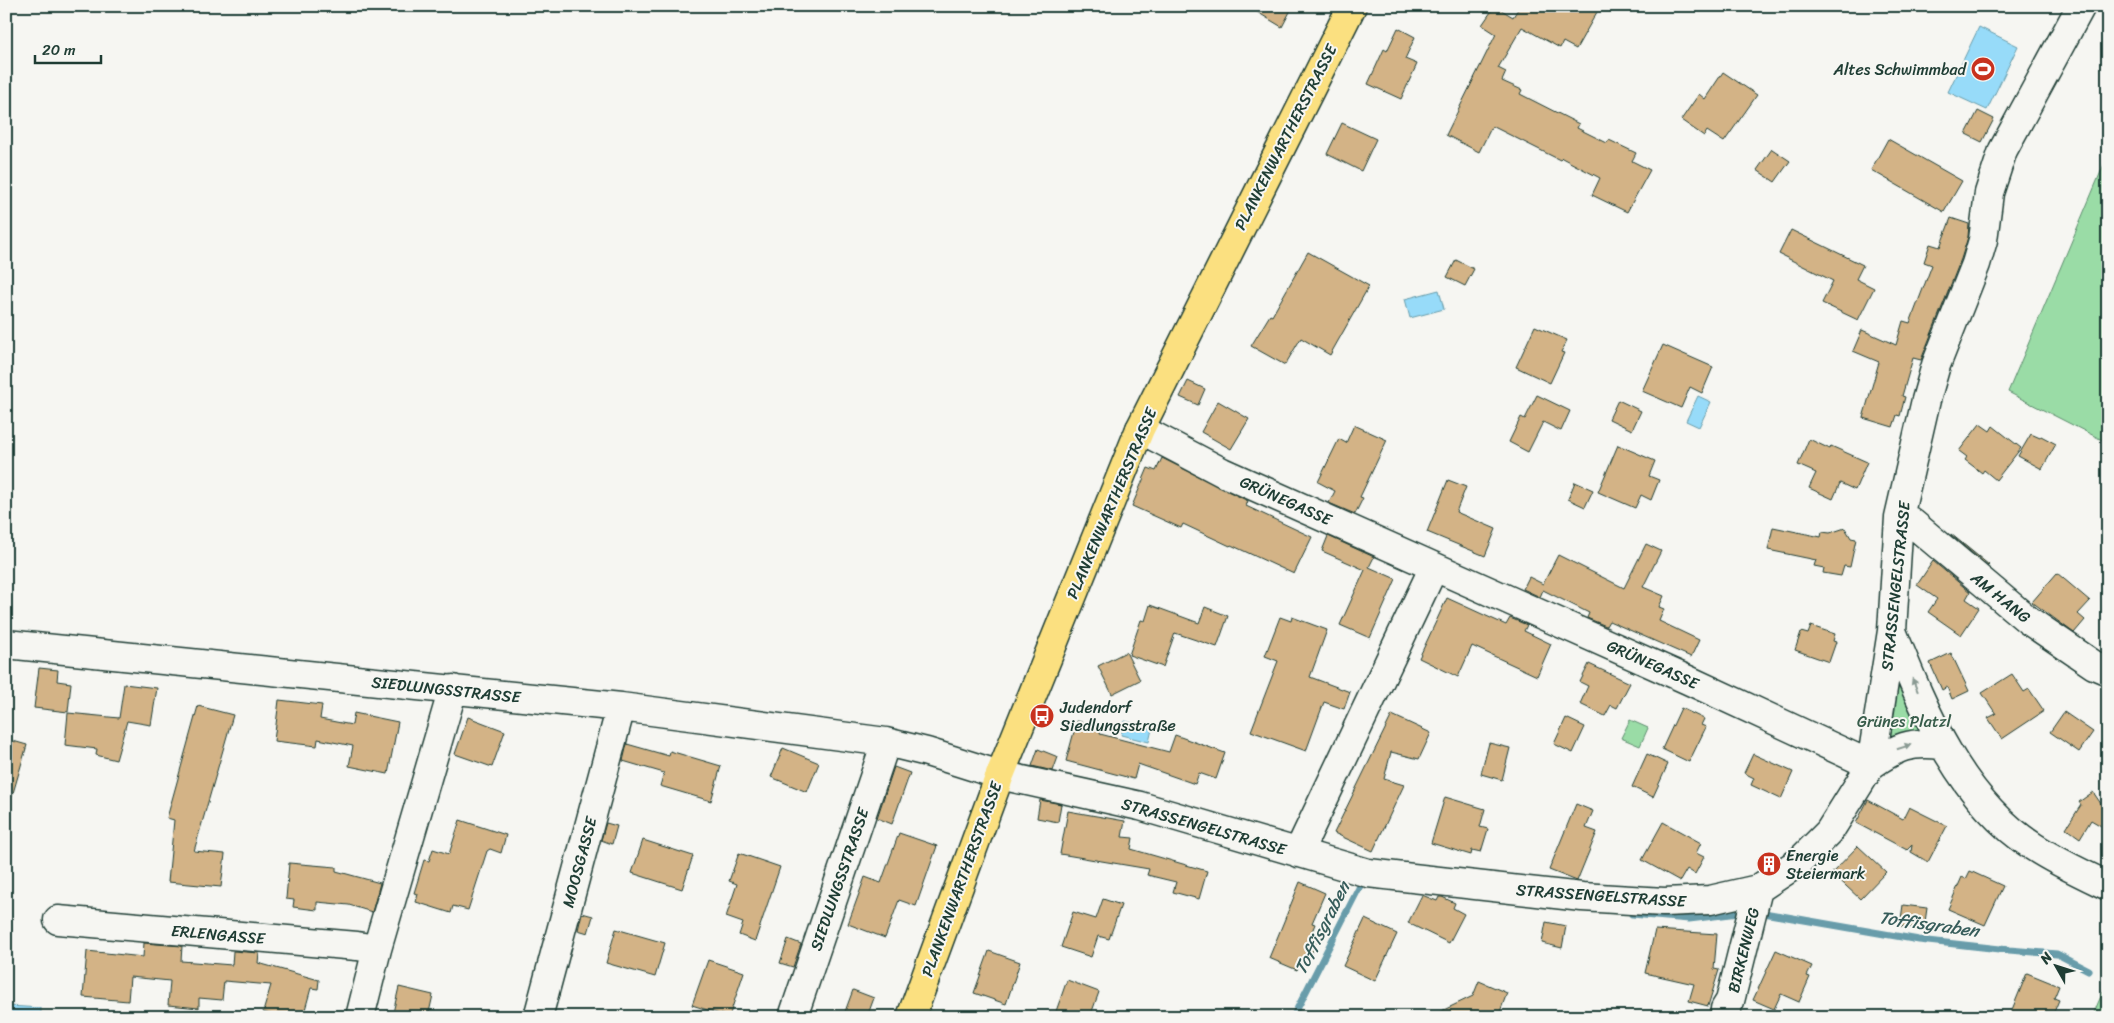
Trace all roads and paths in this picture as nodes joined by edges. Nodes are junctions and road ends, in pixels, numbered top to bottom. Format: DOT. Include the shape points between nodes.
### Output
graph roads {
  1 [pos="1352,6"];
  2 [pos="2081,6"];
  3 [pos="1140,429"];
  4 [pos="1899,517"];
  5 [pos="1434,567"];
  6 [pos="1892,631"];
  7 [pos="6,644"];
  8 [pos="2108,671"];
  9 [pos="453,689"];
  10 [pos="621,707"];
  11 [pos="886,742"];
  12 [pos="1942,745"];
  13 [pos="1871,765"];
  14 [pos="1000,775"];
  15 [pos="1298,853"];
  16 [pos="2108,886"];
  17 [pos="1758,889"];
  18 [pos="58,920"];
  19 [pos="377,949"];
  20 [pos="1725,1014"];
  21 [pos="360,1017"];
  22 [pos="538,1017"];
  23 [pos="793,1017"];
  24 [pos="911,1017"];
  1 -- 3 [label="main road, PLANKENWARTHERSTRASSE"];
  2 -- 4 [label="street, STRASSENGELSTRASSE" via="2003,150 1989,193 1983,240 1976,264 1928,391"];
  3 -- 5 [label="street, GRÜNEGASSE" via="1222,472"];
  3 -- 14 [label="main road, PLANKENWARTHERSTRASSE"];
  4 -- 6 [label="street, STRASSENGELSTRASSE"];
  4 -- 8 [label="street, AM HANG" via="1910,521 2028,620 2094,666"];
  5 -- 13 [label="street, GRÜNEGASSE"];
  5 -- 15 [label="street"];
  12 -- 6 [label="street, one-way"];
  6 -- 13 [label="street, STRASSENGELSTRASSE"];
  7 -- 9 [label="street, SIEDLUNGSSTRASSE"];
  9 -- 10 [label="street, SIEDLUNGSSTRASSE"];
  9 -- 19 [label="street"];
  10 -- 11 [label="street, SIEDLUNGSSTRASSE"];
  10 -- 22 [label="street, MOOSGASSE"];
  11 -- 14 [label="street, SIEDLUNGSSTRASSE"];
  11 -- 23 [label="street, SIEDLUNGSSTRASSE"];
  13 -- 12 [label="street, one-way" via="1904,746 1922,743"];
  12 -- 16 [label="street" via="1976,795 2013,831 2034,847"];
  13 -- 17 [label="street, STRASSENGELSTRASSE" via="1829,832 1799,862"];
  14 -- 15 [label="street, STRASSENGELSTRASSE" via="1140,806"];
  14 -- 24 [label="main road, PLANKENWARTHERSTRASSE"];
  15 -- 17 [label="street, STRASSENGELSTRASSE" via="1368,873 1582,897 1664,902 1710,900"];
  17 -- 20 [label="street, BIRKENWEG"];
  18 -- 19 [label="street, ERLENGASSE"];
  19 -- 21 [label="street"];
}
